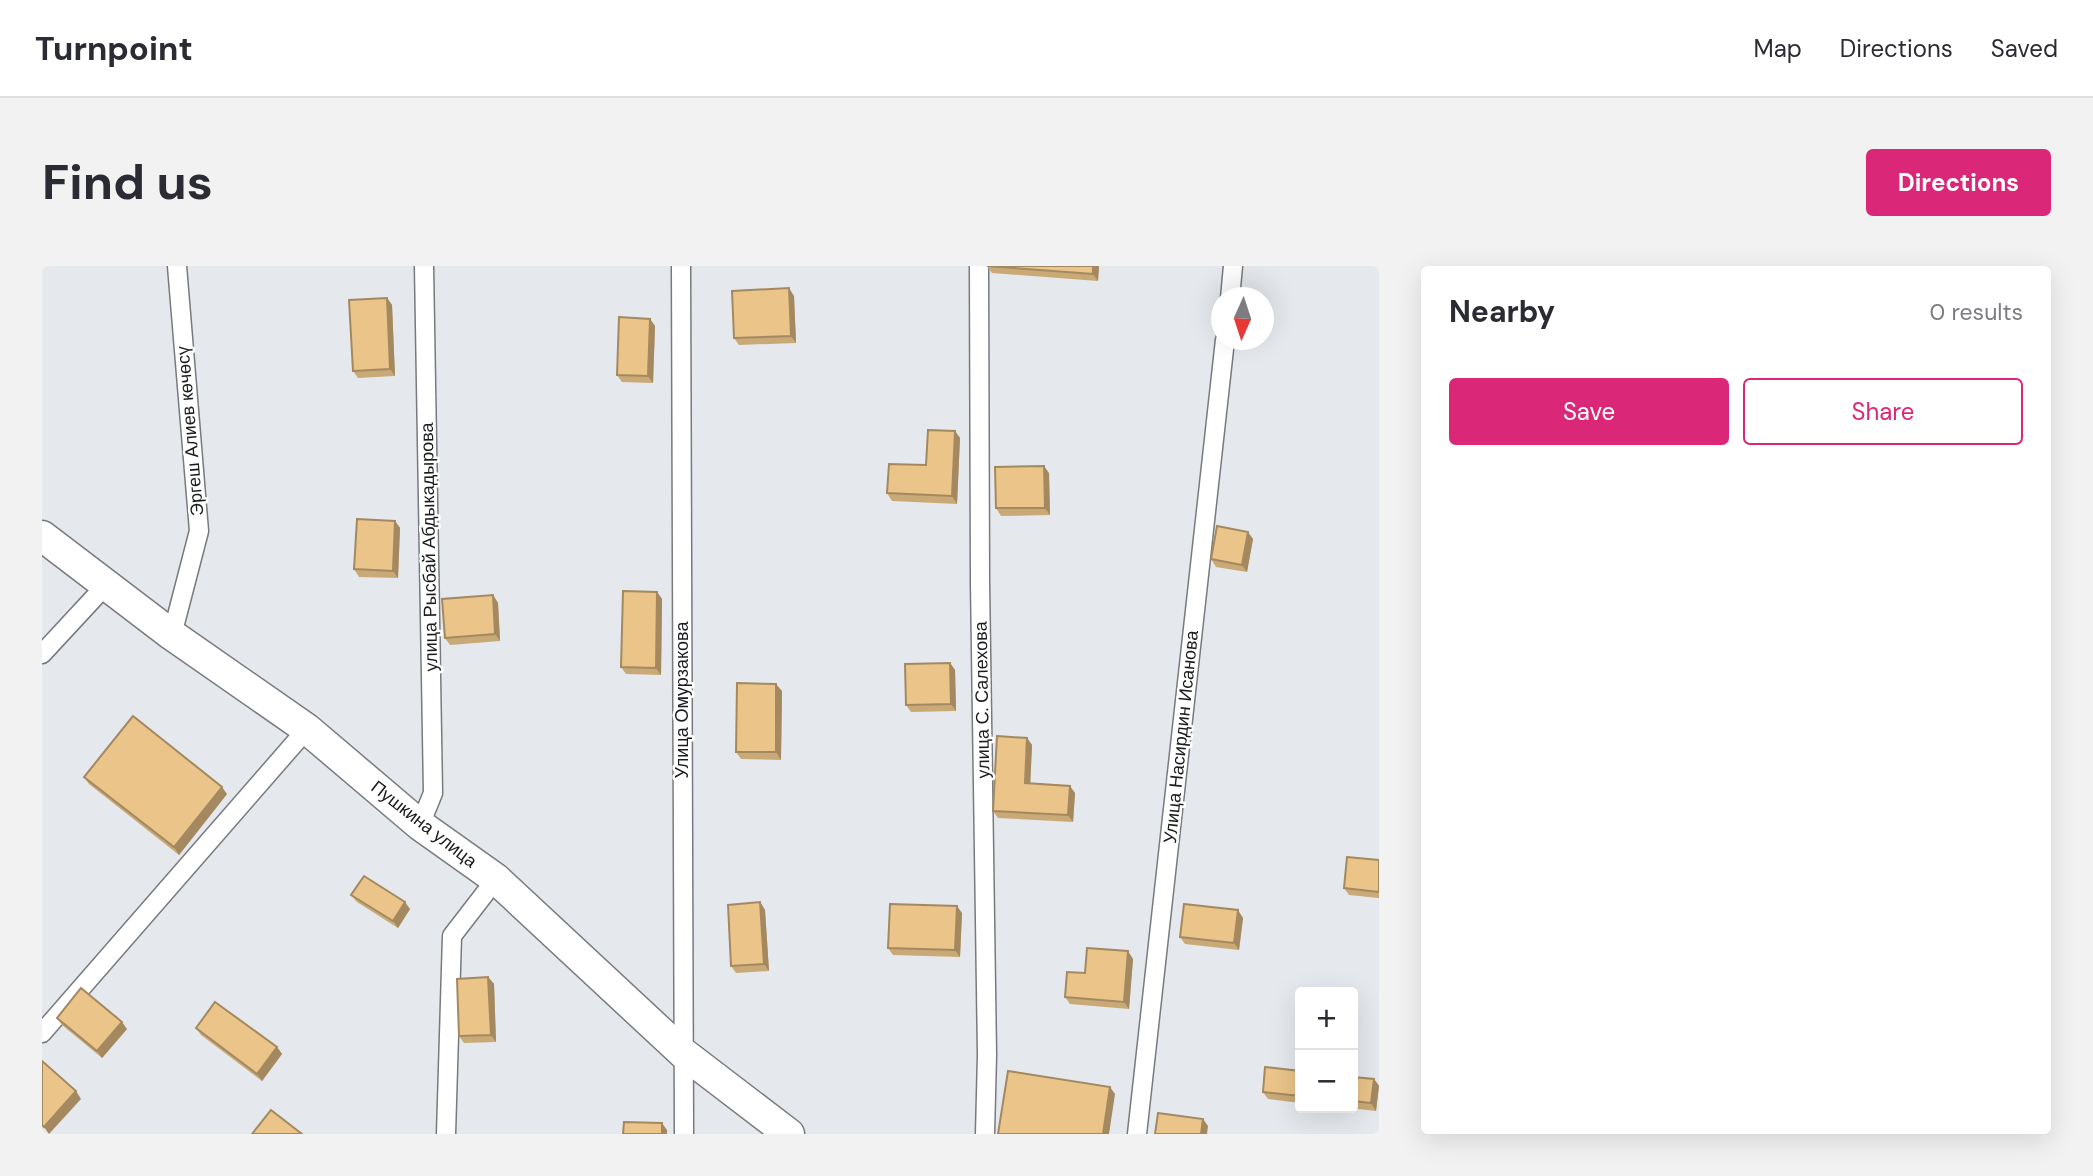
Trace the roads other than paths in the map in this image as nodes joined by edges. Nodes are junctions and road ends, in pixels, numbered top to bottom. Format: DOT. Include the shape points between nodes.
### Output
graph roads {
  1 [pos="177,266"];
  2 [pos="424,266"];
  3 [pos="681,266"];
  4 [pos="979,266"];
  5 [pos="1233,266"];
  6 [pos="1231,287"];
  7 [pos="1224,350"];
  8 [pos="42,536"];
  9 [pos="105,586"];
  10 [pos="173,635"];
  11 [pos="42,654"];
  12 [pos="307,729"];
  13 [pos="420,825"];
  14 [pos="496,879"];
  15 [pos="42,1033"];
  16 [pos="683,1053"];
  17 [pos="446,1134"];
  18 [pos="684,1134"];
  19 [pos="789,1134"];
  20 [pos="985,1134"];
  21 [pos="1137,1134"];
  1 -- 10 [label="street, Эргеш Алиев көчөсү" via="199,531"];
  2 -- 13 [label="street, улица Рысбай Абдыкадырова" via="433,793"];
  3 -- 16 [label="street, Улица Омурзакова"];
  4 -- 20 [label="street, улица С. Салехова"];
  5 -- 6 [label="street"];
  7 -- 21 [label="street, Улица Насирдин Исанова"];
  8 -- 9 [label="highway, Пушкина улица"];
  9 -- 10 [label="highway, Пушкина улица"];
  9 -- 11 [label="street"];
  10 -- 12 [label="highway, Пушкина улица"];
  12 -- 13 [label="highway, Пушкина улица"];
  12 -- 15 [label="street"];
  13 -- 14 [label="highway, Пушкина улица"];
  14 -- 16 [label="highway, Пушкина улица"];
  14 -- 17 [label="street" via="452,936"];
  16 -- 18 [label="street, Улица Омурзакова"];
  16 -- 19 [label="highway, Пушкина улица"];
}
